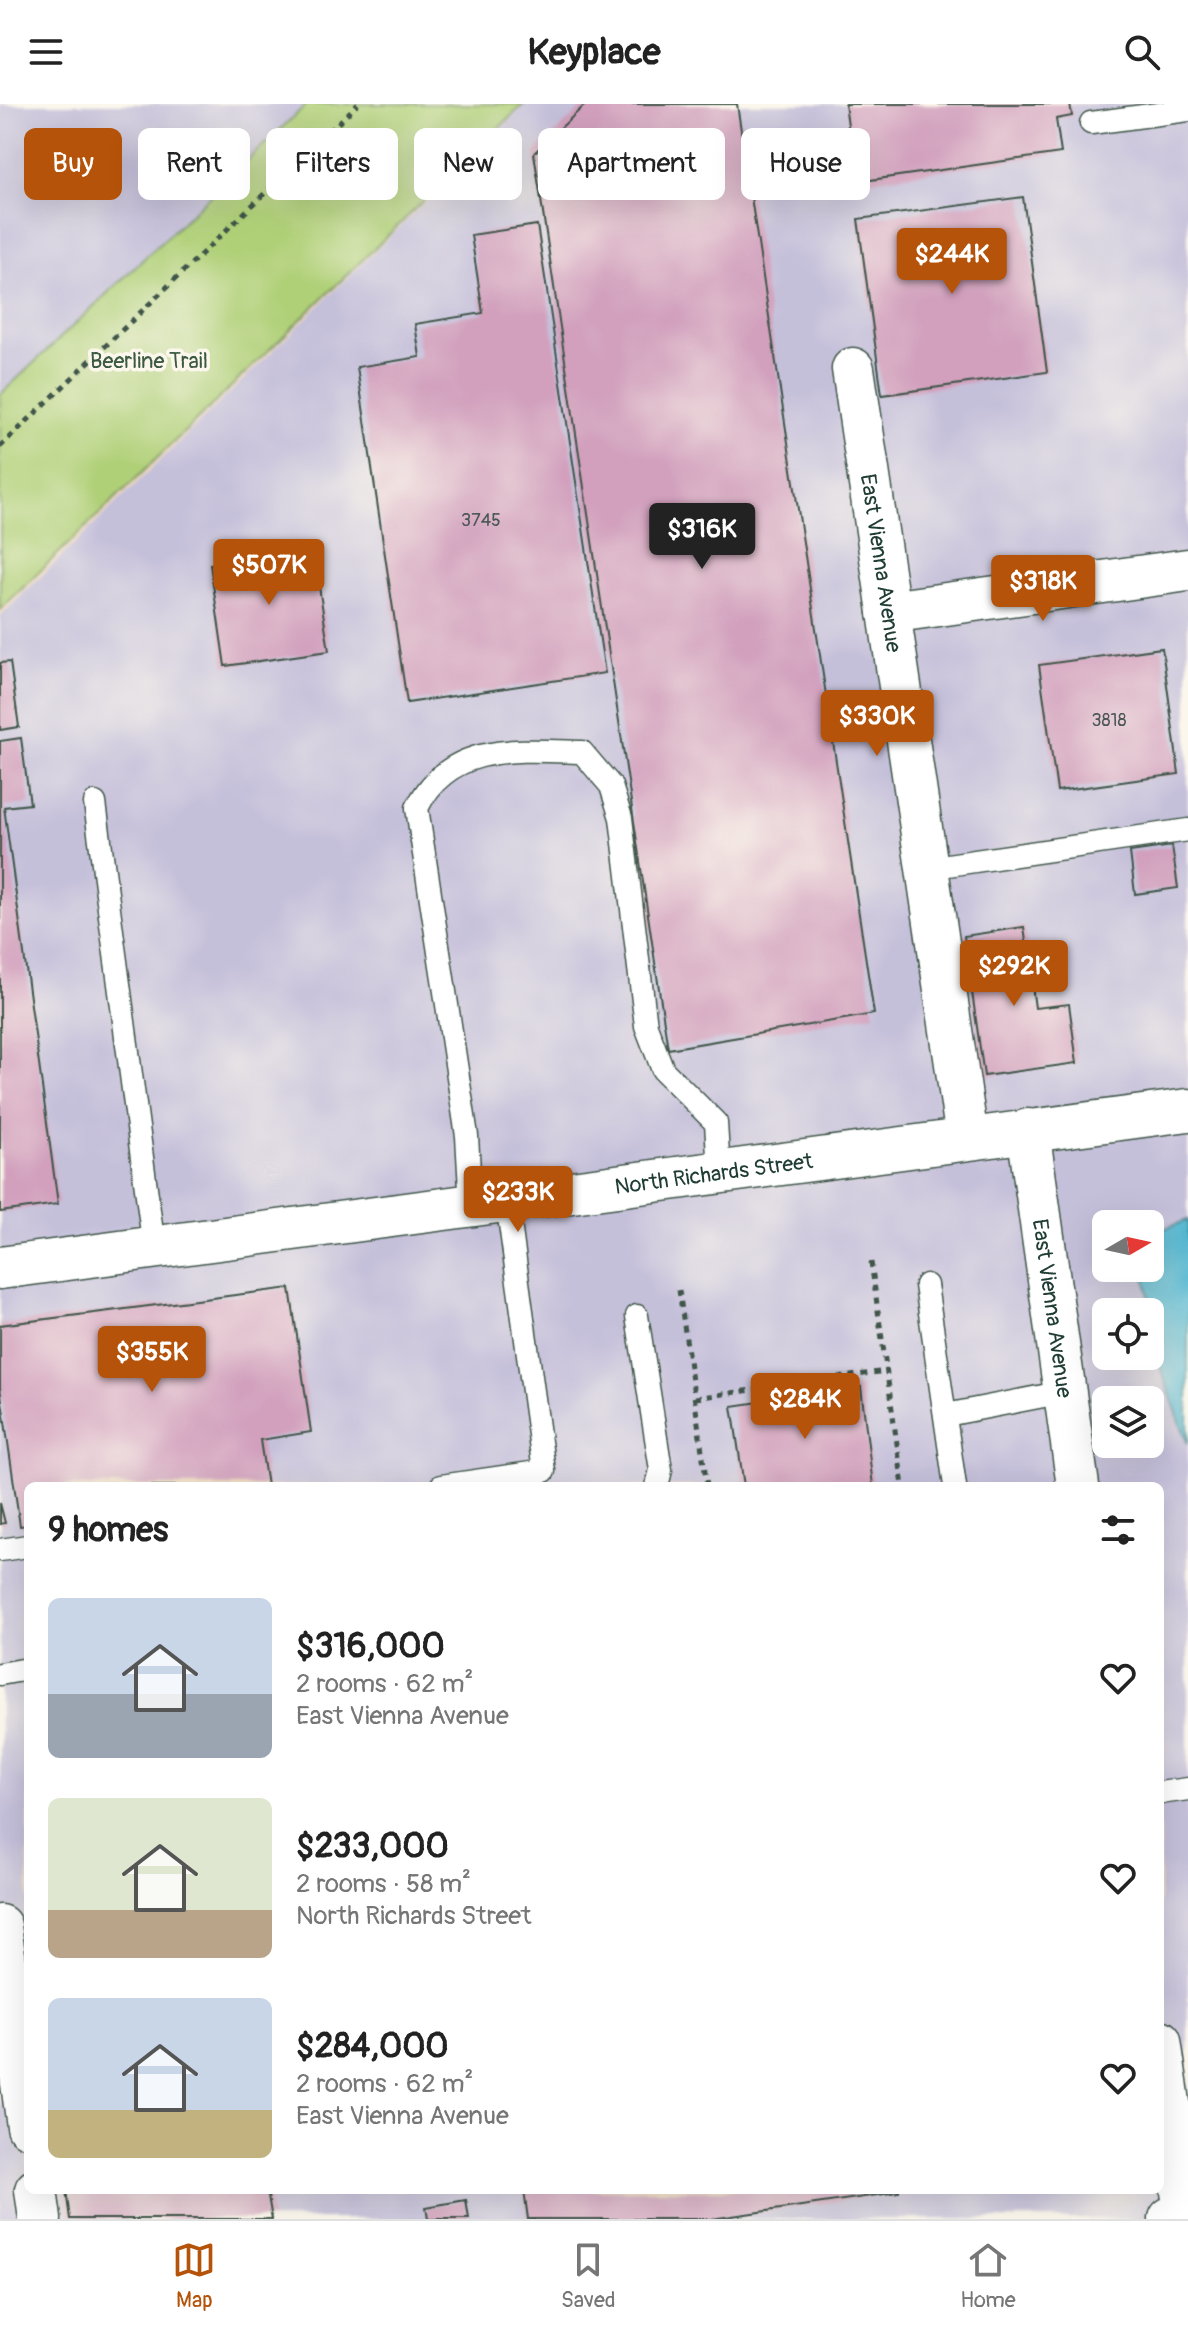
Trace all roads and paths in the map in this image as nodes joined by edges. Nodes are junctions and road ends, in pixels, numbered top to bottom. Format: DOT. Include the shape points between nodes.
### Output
graph roads {
  1 [pos="358,104"];
  2 [pos="1188,110"];
  3 [pos="1091,123"];
  4 [pos="853,369"];
  5 [pos="0,447"];
  6 [pos="1188,570"];
  7 [pos="889,612"];
  8 [pos="95,803"];
  9 [pos="1188,830"];
  10 [pos="927,868"];
  11 [pos="1188,1110"];
  12 [pos="1028,1130"];
  13 [pos="967,1138"];
  14 [pos="719,1172"];
  15 [pos="489,1205"];
  16 [pos="154,1248"];
  17 [pos="871,1262"];
  18 [pos="0,1268"];
  19 [pos="926,1285"];
  20 [pos="679,1290"];
  21 [pos="637,1316"];
  22 [pos="886,1371"];
  23 [pos="1064,1392"];
  24 [pos="695,1398"];
  25 [pos="946,1415"];
  26 [pos="545,1479"];
  27 [pos="500,1482"];
  28 [pos="658,1482"];
  29 [pos="706,1482"];
  30 [pos="902,1482"];
  31 [pos="954,1482"];
  32 [pos="1077,1482"];
  33 [pos="24,1547"];
  34 [pos="0,1550"];
  35 [pos="24,1671"];
  36 [pos="0,1674"];
  37 [pos="1188,1789"];
  38 [pos="1164,1792"];
  39 [pos="0,1926"];
  40 [pos="1164,2072"];
  41 [pos="24,2085"];
  42 [pos="37,2194"];
  43 [pos="1183,2218"];
  44 [pos="40,2219"];
  1 -- 5 [label="path"];
  2 -- 3 [label="lane"];
  4 -- 7 [label="street, East Vienna Avenue"];
  6 -- 7 [label="street"];
  7 -- 10 [label="street, East Vienna Avenue"];
  8 -- 16 [label="lane"];
  9 -- 10 [label="lane"];
  10 -- 13 [label="street, East Vienna Avenue"];
  11 -- 12 [label="street, North Richards Street"];
  12 -- 13 [label="street, North Richards Street"];
  12 -- 23 [label="street, East Vienna Avenue"];
  13 -- 14 [label="street, North Richards Street"];
  14 -- 15 [label="street, North Richards Street"];
  14 -- 15 [label="lane" via="716,1123 663,1070 646,1026 621,818 611,786 582,752 519,750 456,763 428,785 417,808 467,1136"];
  15 -- 16 [label="street, North Richards Street"];
  15 -- 26 [label="lane"];
  16 -- 18 [label="street, North Richards Street"];
  17 -- 22 [label="path"];
  19 -- 25 [label="lane"];
  20 -- 24 [label="path"];
  21 -- 28 [label="lane" via="661,1470"];
  22 -- 24 [label="path"];
  22 -- 30 [label="path"];
  23 -- 25 [label="lane"];
  23 -- 32 [label="street, East Vienna Avenue"];
  24 -- 29 [label="path"];
  25 -- 31 [label="lane"];
  26 -- 27 [label="lane"];
  33 -- 34 [label="lane"];
  35 -- 36 [label="lane"];
  37 -- 38 [label="lane"];
  39 -- 41 [label="street"];
  40 -- 43 [label="street"];
  42 -- 44 [label="street"];
}
